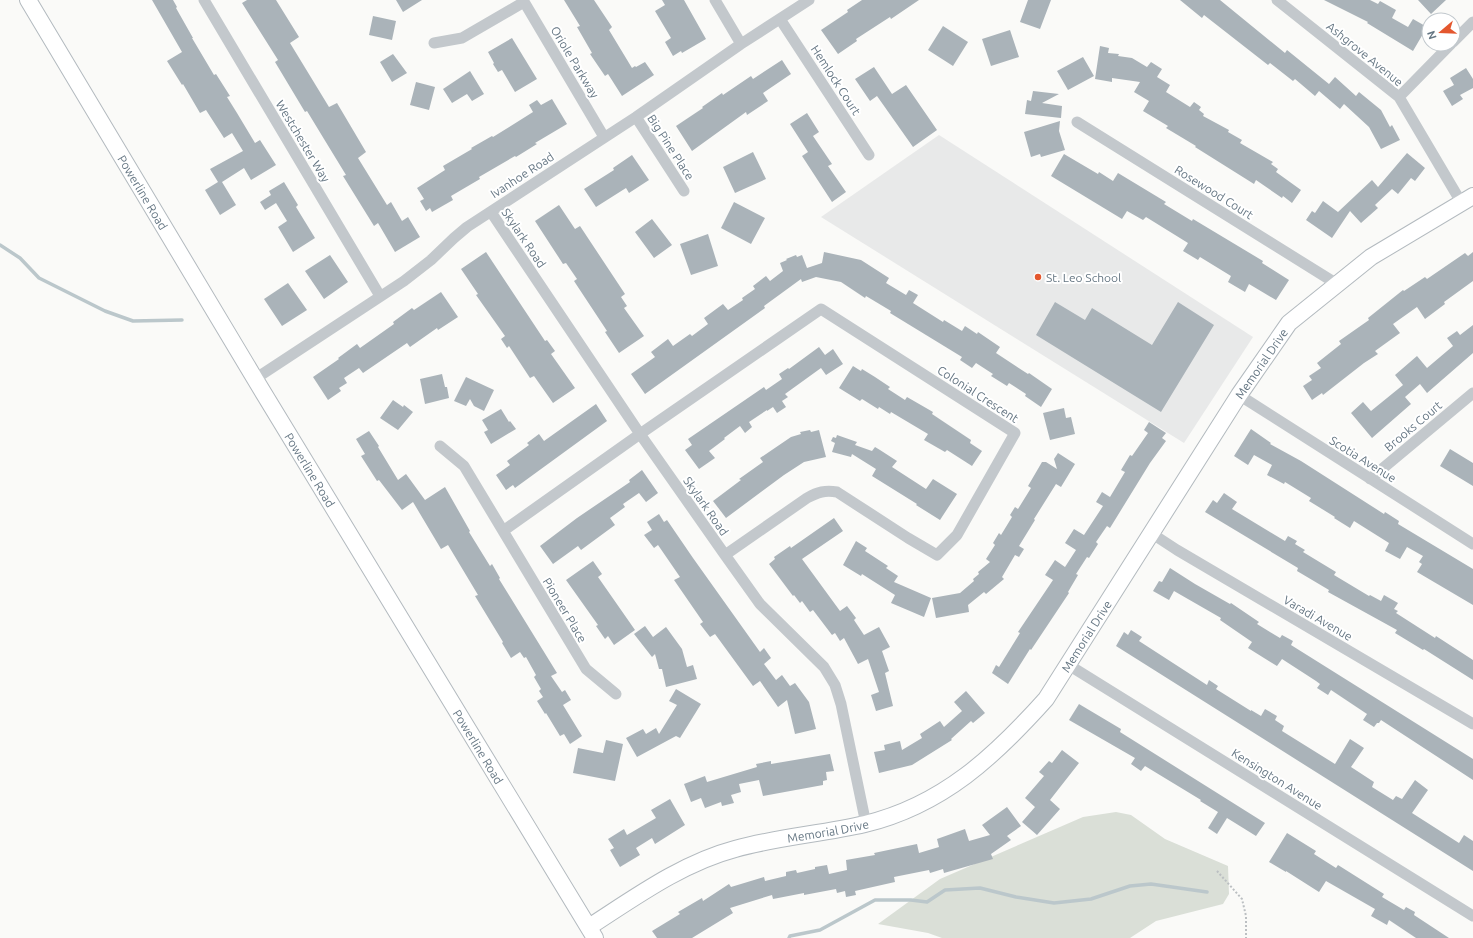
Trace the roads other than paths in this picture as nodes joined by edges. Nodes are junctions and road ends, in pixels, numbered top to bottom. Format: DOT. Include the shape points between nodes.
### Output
graph roads {
  1 [pos="28,0"];
  2 [pos="204,0"];
  3 [pos="715,0"];
  4 [pos="809,0"];
  5 [pos="1277,0"];
  6 [pos="523,1"];
  7 [pos="780,19"];
  8 [pos="1473,22"];
  9 [pos="1461,34"];
  10 [pos="434,43"];
  11 [pos="741,44"];
  12 [pos="1443,52"];
  13 [pos="1399,97"];
  14 [pos="636,117"];
  15 [pos="1077,122"];
  16 [pos="604,137"];
  17 [pos="869,155"];
  18 [pos="684,191"];
  19 [pos="1467,199"];
  20 [pos="491,212"];
  21 [pos="1337,284"];
  22 [pos="380,296"];
  23 [pos="255,379"];
  24 [pos="1473,393"];
  25 [pos="1239,395"];
  26 [pos="640,434"];
  27 [pos="440,446"];
  28 [pos="1370,479"];
  29 [pos="503,531"];
  30 [pos="1151,533"];
  31 [pos="1473,544"];
  32 [pos="725,555"];
  33 [pos="1067,664"];
  34 [pos="616,694"];
  35 [pos="1473,724"];
  36 [pos="866,824"];
  37 [pos="1473,916"];
  38 [pos="592,933"];
  1 -- 23 [label="main road, Powerline Road"];
  2 -- 22 [label="street, Westchester Way"];
  3 -- 11 [label="street"];
  4 -- 7 [label="street, Ivanhoe Road"];
  5 -- 13 [label="street, Ashgrove Avenue"];
  6 -- 10 [label="street" via="462,38"];
  6 -- 16 [label="street, Oriole Parkway"];
  7 -- 11 [label="street, Ivanhoe Road"];
  7 -- 17 [label="street, Hemlock Court"];
  8 -- 9 [label="street"];
  11 -- 14 [label="street, Ivanhoe Road"];
  12 -- 13 [label="street"];
  13 -- 19 [label="street, Ashgrove Avenue"];
  14 -- 16 [label="street, Ivanhoe Road"];
  14 -- 18 [label="street, Big Pine Place"];
  15 -- 21 [label="street, Rosewood Court"];
  16 -- 20 [label="street, Ivanhoe Road"];
  19 -- 21 [label="main road, Memorial Drive" via="1372,257"];
  20 -- 22 [label="street, Ivanhoe Road" via="460,232 424,266"];
  20 -- 26 [label="street, Skylark Road"];
  21 -- 25 [label="main road, Memorial Drive" via="1289,323"];
  22 -- 23 [label="street, Ivanhoe Road"];
  23 -- 38 [label="main road, Powerline Road"];
  24 -- 28 [label="street, Brooks Court"];
  25 -- 28 [label="street, Scotia Avenue"];
  25 -- 30 [label="main road, Memorial Drive"];
  26 -- 29 [label="street"];
  26 -- 32 [label="street, Skylark Road"];
  26 -- 32 [label="street, Colonial Crescent" via="821,309 1015,433 957,535 937,555 837,492 828,490 807,498"];
  27 -- 29 [label="street, Pioneer Place" via="464,466"];
  28 -- 31 [label="street, Scotia Avenue"];
  29 -- 34 [label="street, Pioneer Place" via="586,670"];
  30 -- 33 [label="main road, Memorial Drive"];
  30 -- 35 [label="street, Varadi Avenue"];
  32 -- 36 [label="street, Skylark Road" via="760,604 824,668 835,685"];
  33 -- 36 [label="main road, Memorial Drive" via="1046,699 1016,733 960,781 926,802"];
  33 -- 37 [label="street, Kensington Avenue"];
  36 -- 38 [label="main road, Memorial Drive" via="727,851 692,865 649,889"];
}
